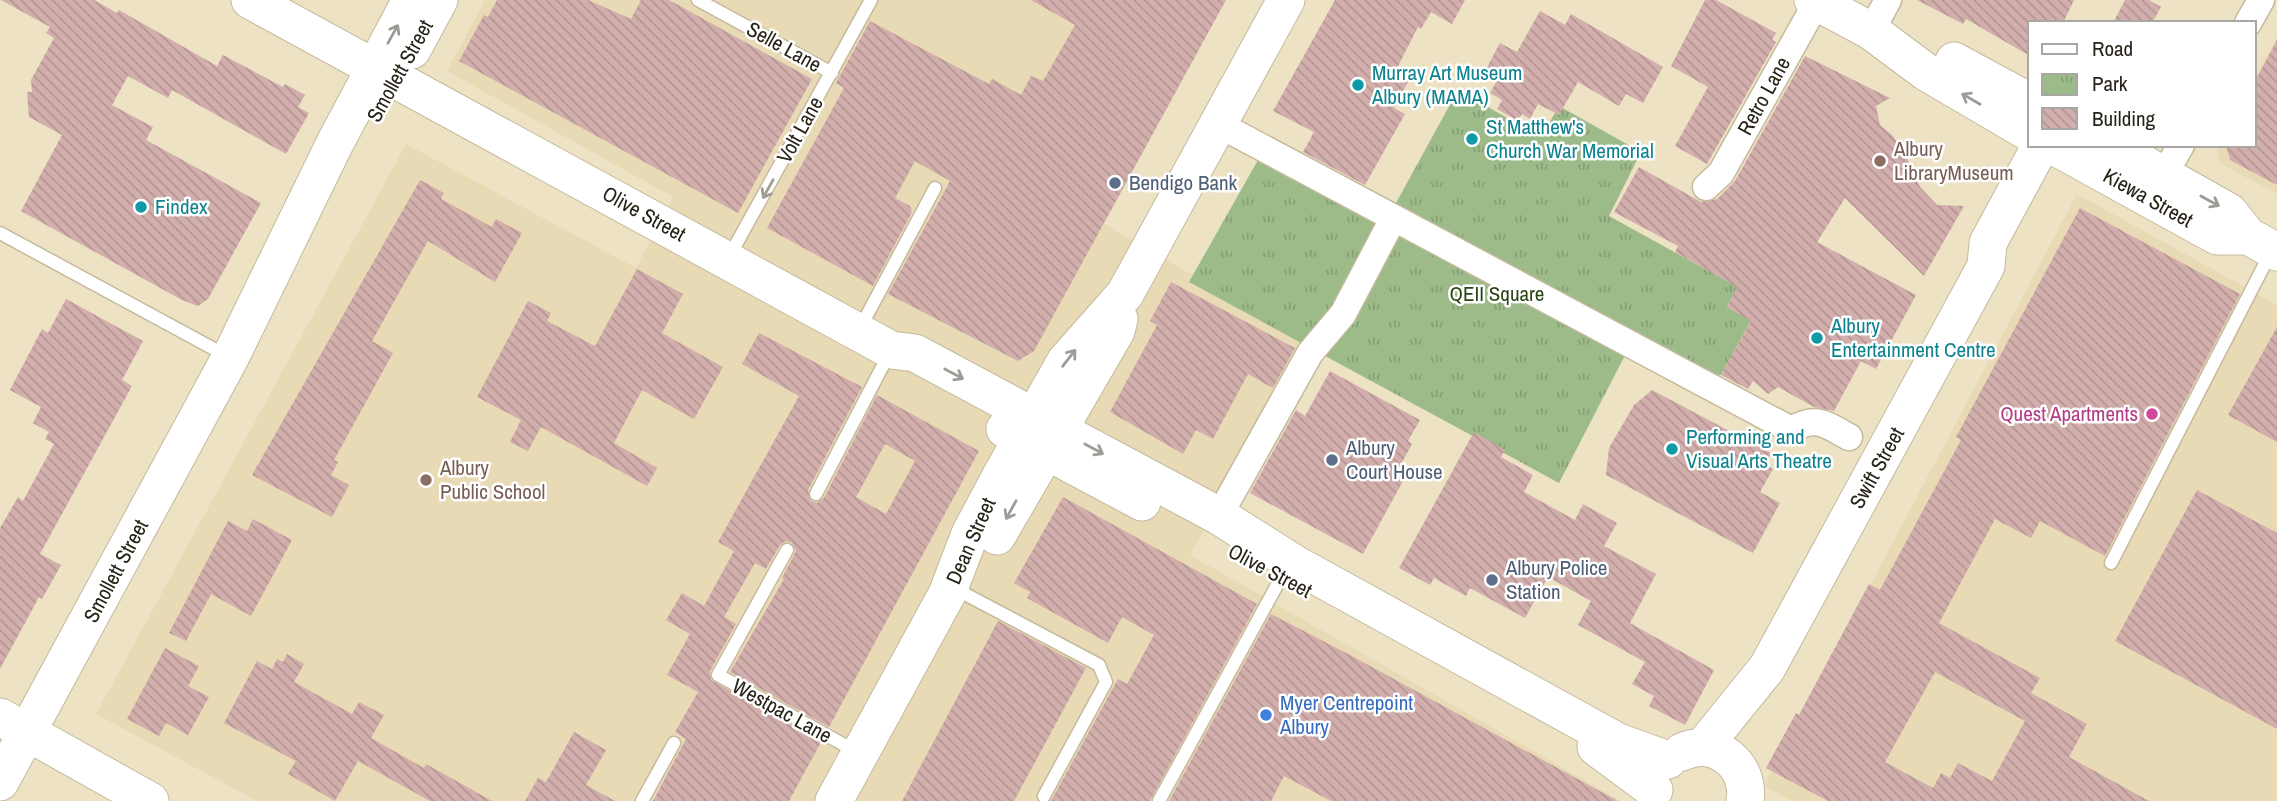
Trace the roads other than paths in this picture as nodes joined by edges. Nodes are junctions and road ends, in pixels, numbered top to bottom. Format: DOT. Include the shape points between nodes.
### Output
graph roads {
  1 [pos="250,0"];
  2 [pos="411,0"];
  3 [pos="439,0"];
  4 [pos="698,0"];
  5 [pos="871,0"];
  6 [pos="1286,0"];
  7 [pos="1815,1"];
  8 [pos="1879,15"];
  9 [pos="385,73"];
  10 [pos="832,73"];
  11 [pos="2028,101"];
  12 [pos="1218,124"];
  13 [pos="2028,132"];
  14 [pos="2055,147"];
  15 [pos="2114,147"];
  16 [pos="2165,173"];
  17 [pos="1706,187"];
  18 [pos="935,188"];
  19 [pos="1393,219"];
  20 [pos="0,233"];
  21 [pos="2266,246"];
  22 [pos="727,260"];
  23 [pos="859,331"];
  24 [pos="891,350"];
  25 [pos="230,358"];
  26 [pos="1041,434"];
  27 [pos="1849,437"];
  28 [pos="816,494"];
  29 [pos="1219,516"];
  30 [pos="787,550"];
  31 [pos="2111,563"];
  32 [pos="1282,576"];
  33 [pos="965,594"];
  34 [pos="1375,617"];
  35 [pos="1767,668"];
  36 [pos="14,724"];
  37 [pos="674,743"];
  38 [pos="1703,747"];
  39 [pos="860,754"];
  40 [pos="0,782"];
  41 [pos="1660,784"];
  42 [pos="1748,789"];
  43 [pos="1044,796"];
  44 [pos="150,801"];
  45 [pos="642,801"];
  46 [pos="834,801"];
  47 [pos="853,801"];
  48 [pos="1159,801"];
  1 -- 9 [label="street, Olive Street"];
  9 -- 2 [label="street, Smollett Street, one-way"];
  3 -- 9 [label="street, Smollett Street"];
  4 -- 10 [label="lane, Selle Lane"];
  5 -- 10 [label="lane, Volt Lane"];
  6 -- 12 [label="street, Dean Street"];
  7 -- 8 [label="street"];
  7 -- 17 [label="street, Retro Lane" via="1721,173"];
  8 -- 11 [label="street" via="1936,52"];
  13 -- 8 [label="street, one-way" via="1926,72"];
  9 -- 22 [label="street, Olive Street"];
  9 -- 25 [label="street, Smollett Street" via="357,150"];
  10 -- 22 [label="lane, Volt Lane, one-way"];
  12 -- 19 [label="street"];
  12 -- 26 [label="street, Dean Street" via="1125,294 1065,362"];
  14 -- 16 [label="street, Kiewa Street"];
  14 -- 35 [label="street, Swift Street" via="2005,252 1986,266"];
  15 -- 16 [label="street, Kiewa Street"];
  16 -- 21 [label="street, Kiewa Street" via="2217,236"];
  18 -- 23 [label="lane"];
  19 -- 27 [label="street" via="1791,430 1806,421 1821,422"];
  19 -- 29 [label="street" via="1343,314 1310,353"];
  20 -- 25 [label="lane"];
  21 -- 31 [label="lane"];
  22 -- 23 [label="street, Olive Street"];
  23 -- 24 [label="street, Olive Street"];
  24 -- 26 [label="street, Olive Street" via="915,354"];
  24 -- 28 [label="lane"];
  25 -- 36 [label="street, Smollett Street"];
  26 -- 29 [label="street, Olive Street, one-way"];
  26 -- 32 [label="street, Olive Street"];
  26 -- 33 [label="street, Dean Street, one-way" via="1020,493"];
  26 -- 39 [label="street, Dean Street" via="970,534 947,594"];
  29 -- 34 [label="street, Olive Street"];
  30 -- 39 [label="lane, Westpac Lane" via="719,675"];
  32 -- 34 [label="street, Olive Street"];
  32 -- 48 [label="lane"];
  33 -- 43 [label="lane" via="1099,665 1106,682"];
  33 -- 47 [label="street, Dean Street"];
  34 -- 41 [label="street, Olive Street" via="1618,742"];
  35 -- 38 [label="street, Swift Street"];
  35 -- 42 [label="street, Swift Street"];
  36 -- 40 [label="street, Smollett Street"];
  36 -- 44 [label="street"];
  37 -- 45 [label="lane"];
  38 -- 41 [label="street" via="1685,750"];
  38 -- 42 [label="street" via="1717,750"];
  39 -- 46 [label="street, Dean Street"];
}
